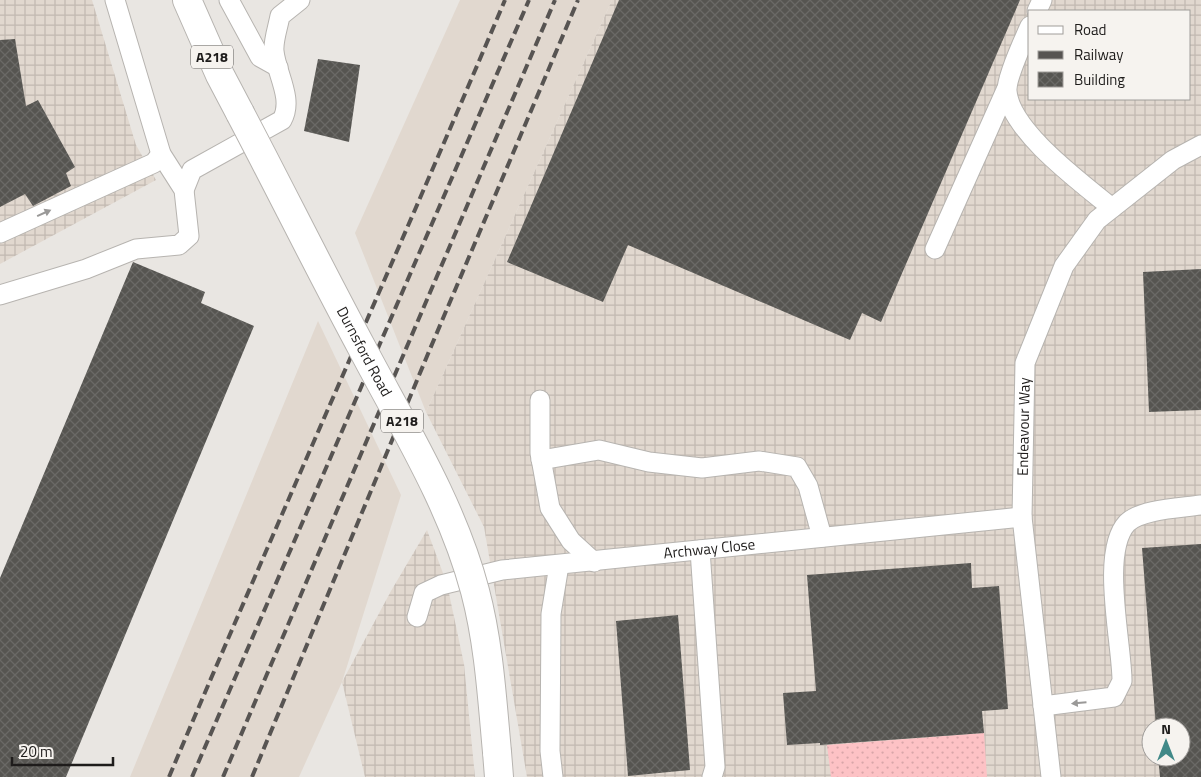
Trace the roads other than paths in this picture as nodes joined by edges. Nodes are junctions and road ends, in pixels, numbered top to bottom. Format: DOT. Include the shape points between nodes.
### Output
graph roads {
  1 [pos="115,0"];
  2 [pos="188,0"];
  3 [pos="229,0"];
  4 [pos="300,0"];
  5 [pos="1028,30"];
  6 [pos="278,67"];
  7 [pos="1006,90"];
  8 [pos="1201,145"];
  9 [pos="161,154"];
  10 [pos="184,190"];
  11 [pos="1112,208"];
  12 [pos="0,233"];
  13 [pos="935,249"];
  14 [pos="0,295"];
  15 [pos="540,400"];
  16 [pos="541,460"];
  17 [pos="1201,505"];
  18 [pos="1022,517"];
  19 [pos="822,537"];
  20 [pos="700,550"];
  21 [pos="594,562"];
  22 [pos="560,565"];
  23 [pos="416,617"];
  24 [pos="1043,706"];
  25 [pos="498,764"];
  26 [pos="553,777"];
  27 [pos="712,777"];
  28 [pos="1051,777"];
  1 -- 9 [label="lane"];
  2 -- 25 [label="main road, Durnsford Road / A218, bridge" via="220,75 409,434 451,522 475,590 488,656"];
  3 -- 6 [label="lane" via="260,57"];
  4 -- 6 [label="lane" via="280,16 274,50"];
  5 -- 7 [label="lane"];
  6 -- 10 [label="lane" via="287,112 282,120 192,170"];
  7 -- 11 [label="lane" via="1013,113 1026,131"];
  7 -- 13 [label="lane"];
  8 -- 11 [label="lane, Endeavour Way" via="1174,160"];
  9 -- 10 [label="lane"];
  12 -- 9 [label="lane, one-way" via="154,163"];
  10 -- 14 [label="lane" via="189,236 178,245 136,249 86,269"];
  11 -- 18 [label="lane, Endeavour Way" via="1097,220 1064,266 1025,363"];
  15 -- 16 [label="lane"];
  16 -- 19 [label="lane" via="600,450 649,462 702,468 758,461 798,467 808,486"];
  16 -- 21 [label="lane" via="550,508 571,541"];
  17 -- 24 [label="lane, one-way" via="1145,514 1128,523 1116,544 1113,566 1122,681 1114,698"];
  18 -- 19 [label="lane, Archway Close"];
  18 -- 24 [label="lane, Endeavour Way"];
  19 -- 20 [label="lane, Archway Close"];
  20 -- 21 [label="lane, Archway Close"];
  20 -- 27 [label="lane" via="715,767"];
  21 -- 22 [label="lane, Archway Close"];
  22 -- 23 [label="lane, Archway Close" via="502,570 441,585 424,593"];
  22 -- 26 [label="lane" via="551,614 550,751"];
  24 -- 28 [label="lane, Endeavour Way"];
}
